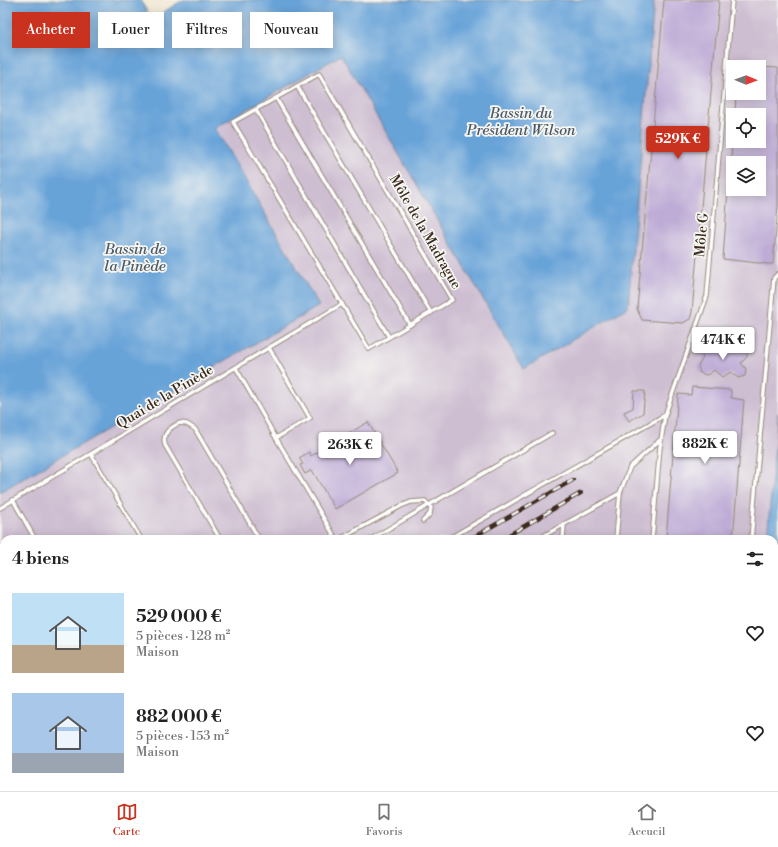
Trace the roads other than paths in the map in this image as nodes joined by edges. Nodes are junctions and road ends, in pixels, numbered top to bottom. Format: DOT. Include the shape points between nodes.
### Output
graph roads {
  1 [pos="732,0"];
  2 [pos="297,86"];
  3 [pos="276,98"];
  4 [pos="256,110"];
  5 [pos="778,274"];
  6 [pos="342,304"];
  7 [pos="431,312"];
  8 [pos="410,325"];
  9 [pos="389,337"];
  10 [pos="269,348"];
  11 [pos="236,368"];
  12 [pos="665,415"];
  13 [pos="552,433"];
  14 [pos="276,438"];
  15 [pos="661,439"];
  16 [pos="91,454"];
  17 [pos="620,493"];
  18 [pos="12,500"];
  19 [pos="430,505"];
  20 [pos="0,508"];
  21 [pos="423,521"];
  22 [pos="564,524"];
  23 [pos="33,535"];
  24 [pos="139,535"];
  25 [pos="218,535"];
  26 [pos="257,535"];
  27 [pos="334,535"];
  28 [pos="348,535"];
  29 [pos="378,535"];
  30 [pos="455,535"];
  31 [pos="545,535"];
  32 [pos="563,535"];
  33 [pos="616,535"];
  34 [pos="652,535"];
  35 [pos="751,535"];
  1 -- 12 [label="lane, Môle G" via="707,296"];
  2 -- 3 [label="lane, Môle de la Madrague"];
  2 -- 7 [label="lane"];
  2 -- 7 [label="lane, Môle de la Madrague" via="319,74 452,300"];
  3 -- 4 [label="lane, Môle de la Madrague"];
  3 -- 8 [label="lane"];
  4 -- 6 [label="lane, Môle de la Madrague" via="233,122"];
  4 -- 9 [label="lane"];
  5 -- 35 [label="lane" via="774,278"];
  6 -- 9 [label="lane, Môle de la Madrague" via="369,349"];
  6 -- 10 [label="lane, Quai de la Pinède"];
  7 -- 8 [label="lane, Môle de la Madrague"];
  8 -- 9 [label="lane, Môle de la Madrague"];
  10 -- 11 [label="lane, Quai de la Pinède"];
  10 -- 14 [label="lane" via="310,418"];
  11 -- 14 [label="lane"];
  11 -- 16 [label="lane, Quai de la Pinède"];
  12 -- 15 [label="lane, Môle G"];
  12 -- 30 [label="lane"];
  13 -- 19 [label="lane"];
  14 -- 27 [label="lane"];
  15 -- 17 [label="lane" via="630,467"];
  15 -- 34 [label="lane, Môle G"];
  16 -- 18 [label="lane, Quai de la Pinède"];
  16 -- 24 [label="lane"];
  17 -- 22 [label="lane"];
  17 -- 33 [label="lane"];
  18 -- 20 [label="lane, Quai de la Pinède"];
  18 -- 23 [label="lane"];
  19 -- 21 [label="lane" via="430,514"];
  19 -- 28 [label="lane" via="425,501 406,504"];
  19 -- 29 [label="lane"];
  22 -- 31 [label="lane"];
  22 -- 32 [label="lane"];
  25 -- 26 [label="lane" via="165,445 164,438 167,432 180,423 195,429"];
}
